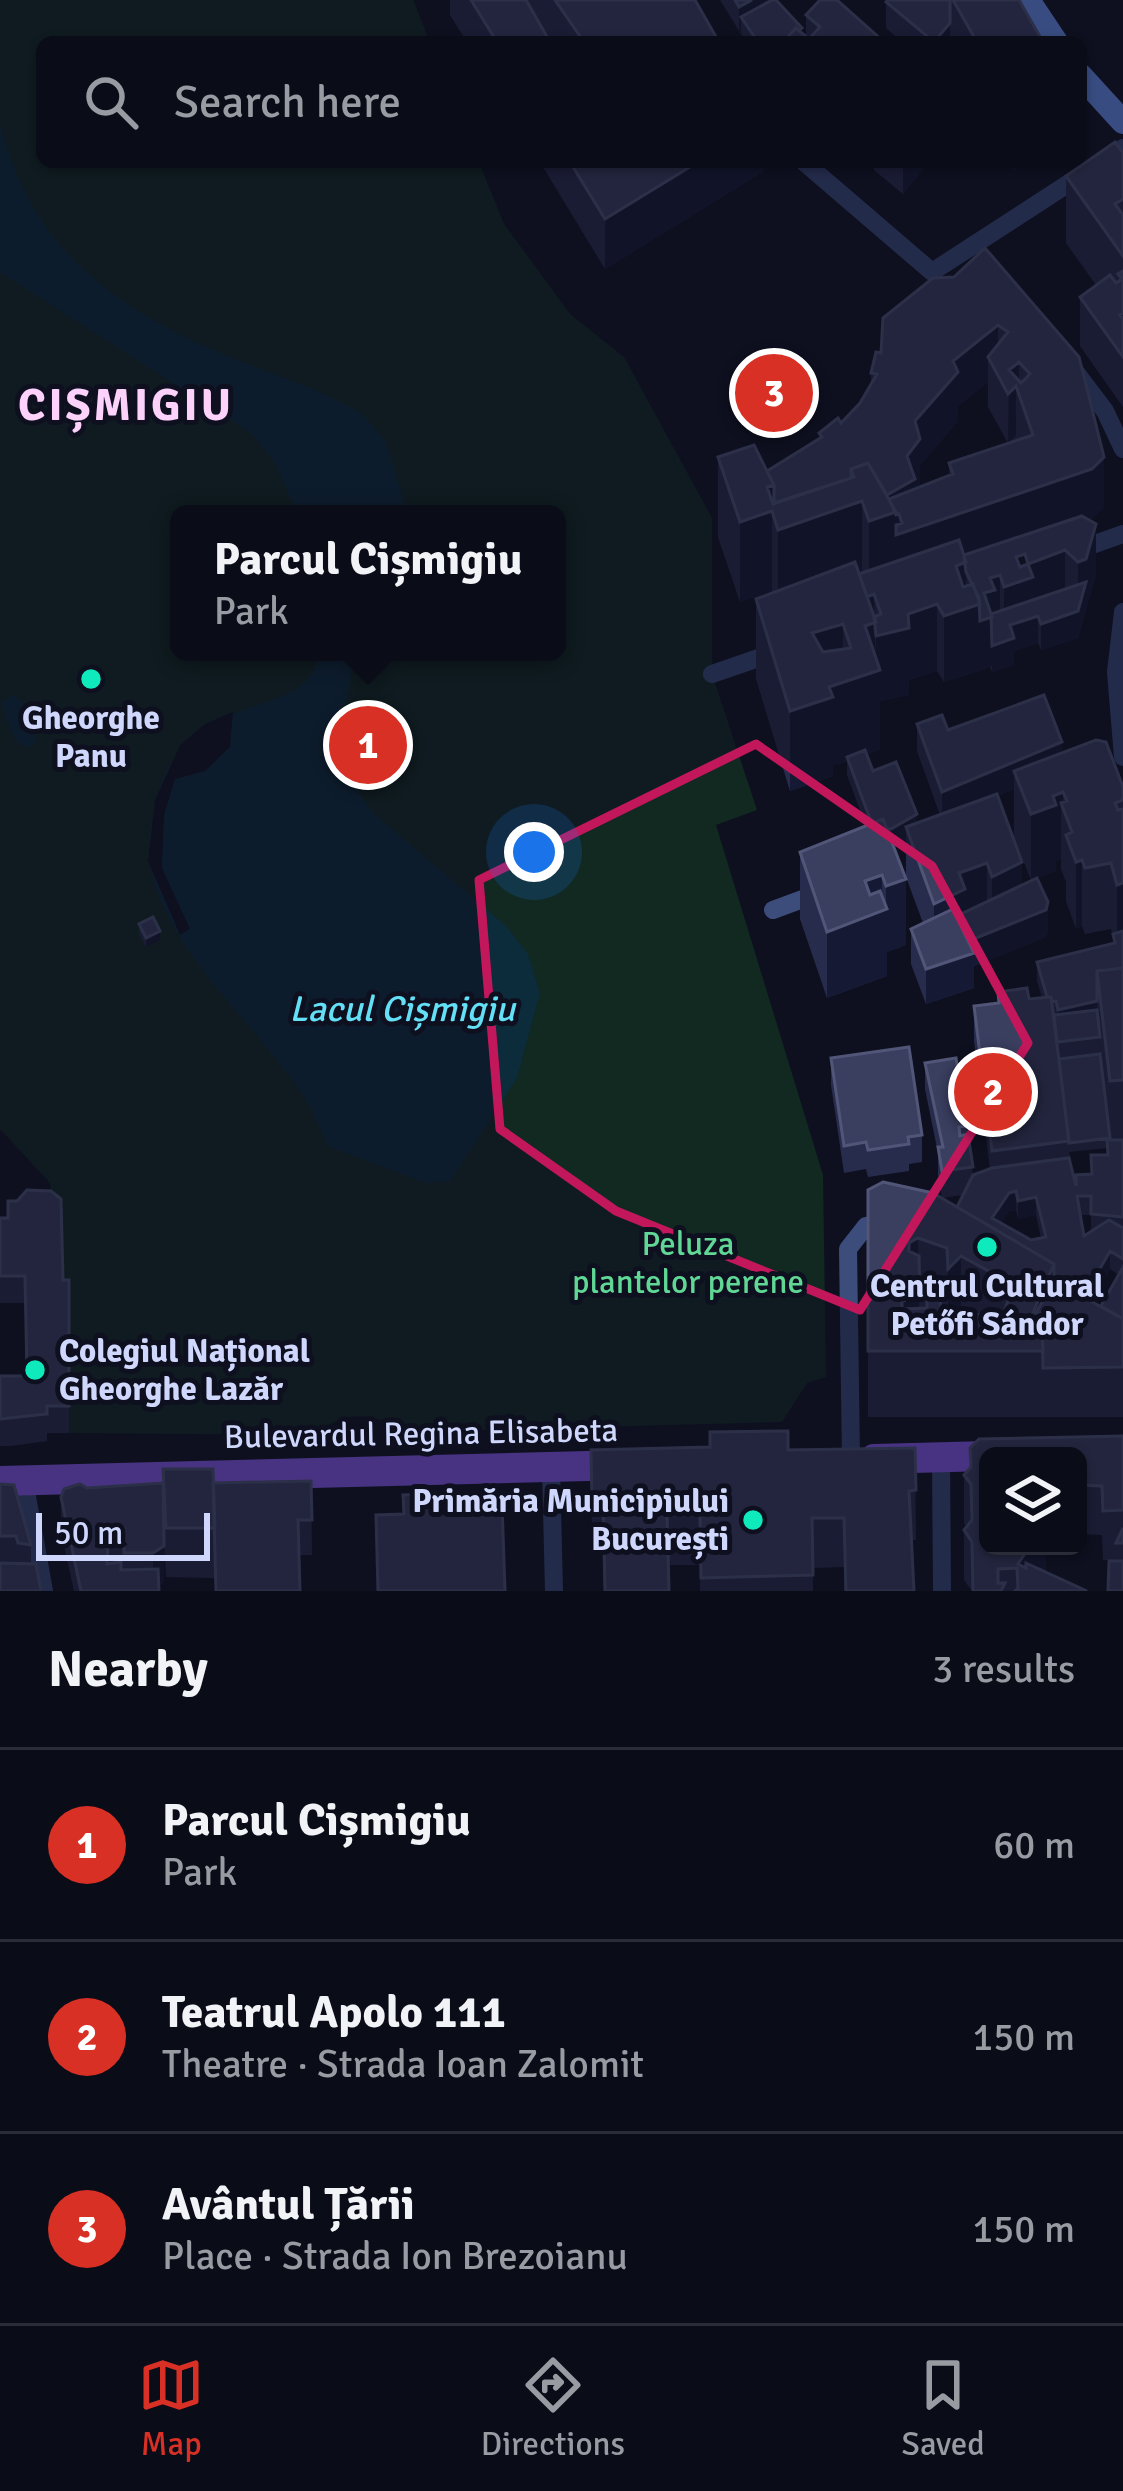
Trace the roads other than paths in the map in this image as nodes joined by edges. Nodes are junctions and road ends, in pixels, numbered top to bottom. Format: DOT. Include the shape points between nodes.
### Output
graph roads {
  1 [pos="1028,0"];
  2 [pos="1052,36"];
  3 [pos="1087,83"];
  4 [pos="1123,122"];
  5 [pos="1123,148"];
  6 [pos="811,168"];
  7 [pos="1064,358"];
  8 [pos="1123,448"];
  9 [pos="1123,534"];
  10 [pos="1058,556"];
  11 [pos="1123,612"];
  12 [pos="799,645"];
  13 [pos="712,674"];
  14 [pos="1123,757"];
  15 [pos="839,886"];
  16 [pos="773,910"];
  17 [pos="904,1228"];
  18 [pos="979,1456"];
  19 [pos="940,1457"];
  20 [pos="840,1460"];
  21 [pos="666,1464"];
  22 [pos="551,1467"];
  23 [pos="12,1481"];
  24 [pos="44,1591"];
  25 [pos="554,1591"];
  26 [pos="942,1591"];
  1 -- 2 [label="street"];
  3 -- 4 [label="street"];
  5 -- 6 [label="street" via="976,253 932,272"];
  7 -- 8 [label="street"];
  9 -- 10 [label="street"];
  11 -- 14 [label="street" via="1115,702"];
  12 -- 13 [label="street"];
  15 -- 16 [label="street"];
  17 -- 20 [label="street" via="866,1226 848,1250"];
  18 -- 19 [label="main road"];
  19 -- 20 [label="main road"];
  19 -- 26 [label="street"];
  21 -- 22 [label="main road, Bulevardul Regina Elisabeta"];
  22 -- 23 [label="main road, Bulevardul Regina Elisabeta"];
  22 -- 25 [label="street"];
  23 -- 24 [label="street"];
}
